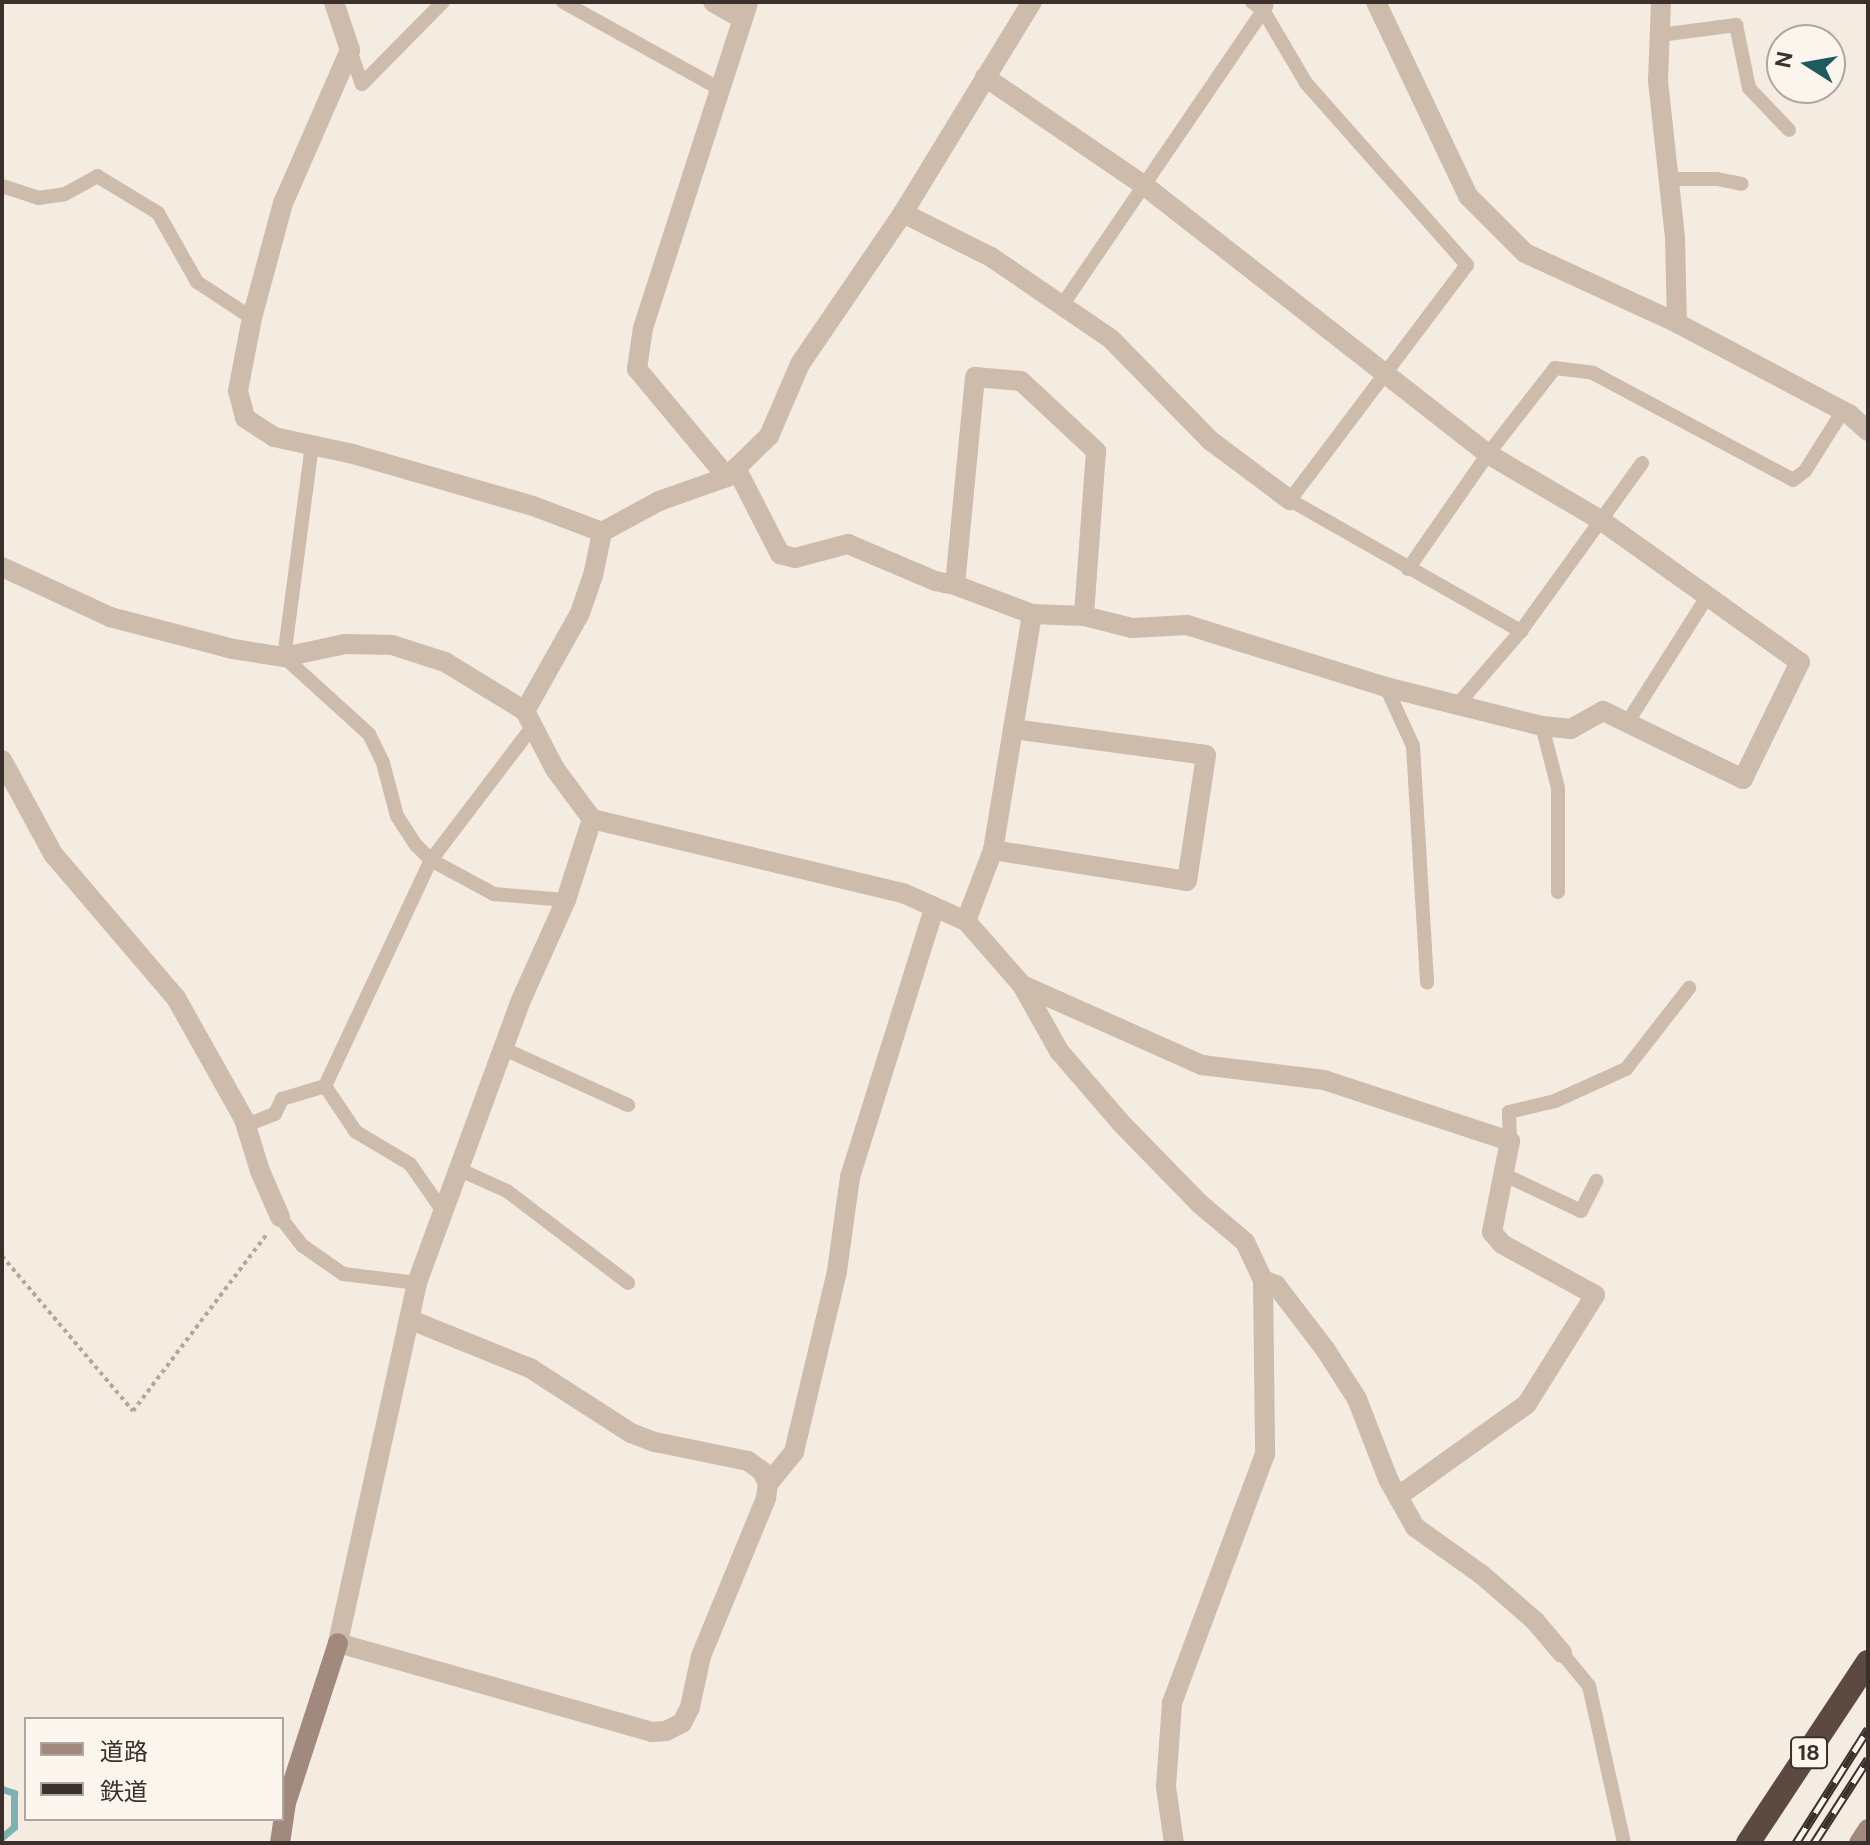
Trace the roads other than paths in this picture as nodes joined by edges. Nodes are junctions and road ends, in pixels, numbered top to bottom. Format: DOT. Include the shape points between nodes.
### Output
graph roads {
  1 [pos="334,2"];
  2 [pos="443,2"];
  3 [pos="563,2"];
  4 [pos="713,2"];
  5 [pos="1032,2"];
  6 [pos="1376,2"];
  7 [pos="1661,2"];
  8 [pos="1261,5"];
  9 [pos="746,10"];
  10 [pos="1660,35"];
  11 [pos="350,50"];
  12 [pos="985,77"];
  13 [pos="722,90"];
  14 [pos="1789,130"];
  15 [pos="1669,179"];
  16 [pos="1742,184"];
  17 [pos="2,186"];
  18 [pos="1145,186"];
  19 [pos="903,213"];
  20 [pos="1063,304"];
  21 [pos="252,318"];
  22 [pos="1677,323"];
  23 [pos="1386,377"];
  24 [pos="1843,411"];
  25 [pos="1868,431"];
  26 [pos="312,445"];
  27 [pos="1488,454"];
  28 [pos="1642,463"];
  29 [pos="732,473"];
  30 [pos="1290,500"];
  31 [pos="1602,521"];
  32 [pos="602,532"];
  33 [pos="2,567"];
  34 [pos="1408,569"];
  35 [pos="955,585"];
  36 [pos="1707,597"];
  37 [pos="1032,614"];
  38 [pos="1084,616"];
  39 [pos="1521,631"];
  40 [pos="284,657"];
  41 [pos="1386,687"];
  42 [pos="1459,703"];
  43 [pos="529,718"];
  44 [pos="1627,723"];
  45 [pos="1542,726"];
  46 [pos="1013,729"];
  47 [pos="2,760"];
  48 [pos="592,819"];
  49 [pos="993,850"];
  50 [pos="431,860"];
  51 [pos="1558,892"];
  52 [pos="566,900"];
  53 [pos="934,909"];
  54 [pos="966,921"];
  55 [pos="1427,983"];
  56 [pos="1022,985"];
  57 [pos="1689,988"];
  58 [pos="506,1050"];
  59 [pos="325,1086"];
  60 [pos="628,1105"];
  61 [pos="246,1125"];
  62 [pos="1510,1141"];
  63 [pos="458,1169"];
  64 [pos="1505,1175"];
  65 [pos="1596,1181"];
  66 [pos="445,1214"];
  67 [pos="280,1217"];
  68 [pos="1263,1280"];
  69 [pos="417,1283"];
  70 [pos="628,1283"];
  71 [pos="411,1320"];
  72 [pos="768,1484"];
  73 [pos="1400,1495"];
  74 [pos="338,1643"];
  75 [pos="1562,1653"];
  76 [pos="1868,1662"];
  77 [pos="284,1816"];
  78 [pos="283,1821"];
  79 [pos="1868,1829"];
  80 [pos="280,1843"];
  81 [pos="1174,1843"];
  82 [pos="1624,1843"];
  83 [pos="1748,1843"];
  84 [pos="1859,1843"];
  1 -- 11 [label="street"];
  2 -- 11 [label="lane" via="362,84"];
  3 -- 13 [label="lane"];
  4 -- 9 [label="street"];
  5 -- 12 [label="street"];
  6 -- 22 [label="street" via="1468,196 1525,253"];
  7 -- 10 [label="street"];
  8 -- 18 [label="lane"];
  8 -- 23 [label="lane" via="1306,83 1467,265"];
  9 -- 13 [label="street"];
  10 -- 14 [label="lane" via="1736,25 1749,88"];
  10 -- 15 [label="street" via="1658,81"];
  11 -- 21 [label="street" via="283,203"];
  12 -- 18 [label="street"];
  12 -- 19 [label="street"];
  13 -- 29 [label="street" via="643,328 637,369"];
  15 -- 16 [label="lane"];
  15 -- 22 [label="street"];
  17 -- 21 [label="lane" via="38,198 65,194 97,176 158,213 197,282"];
  18 -- 20 [label="lane"];
  18 -- 23 [label="street"];
  19 -- 20 [label="street" via="991,257"];
  19 -- 29 [label="street" via="800,364 769,436"];
  20 -- 30 [label="street" via="1111,339 1211,441"];
  21 -- 26 [label="street" via="238,391 245,418 274,437"];
  22 -- 24 [label="street"];
  23 -- 27 [label="street"];
  23 -- 30 [label="lane"];
  24 -- 25 [label="street"];
  24 -- 27 [label="lane" via="1805,471 1793,480 1593,373 1555,368"];
  26 -- 32 [label="street" via="533,506"];
  26 -- 40 [label="lane"];
  27 -- 31 [label="street"];
  27 -- 34 [label="lane"];
  28 -- 31 [label="lane"];
  29 -- 32 [label="street" via="659,501"];
  29 -- 35 [label="street" via="780,554 795,558 848,544"];
  30 -- 34 [label="lane"];
  31 -- 36 [label="street"];
  31 -- 39 [label="lane"];
  32 -- 43 [label="street" via="580,613"];
  33 -- 40 [label="street" via="110,617"];
  34 -- 39 [label="lane"];
  35 -- 37 [label="street"];
  35 -- 38 [label="street" via="975,377 1021,381 1096,451"];
  36 -- 44 [label="lane"];
  36 -- 44 [label="street" via="1800,662 1743,779"];
  37 -- 38 [label="street"];
  37 -- 46 [label="street"];
  38 -- 41 [label="street" via="1132,628 1187,625"];
  39 -- 42 [label="lane"];
  40 -- 43 [label="street" via="345,644 392,645 445,662"];
  40 -- 50 [label="lane" via="369,734 397,816"];
  41 -- 42 [label="street"];
  41 -- 55 [label="lane" via="1413,746"];
  42 -- 45 [label="street"];
  43 -- 48 [label="street" via="555,769"];
  43 -- 50 [label="lane"];
  44 -- 45 [label="street" via="1603,711 1571,729"];
  45 -- 51 [label="lane" via="1558,788"];
  46 -- 49 [label="street"];
  46 -- 49 [label="street" via="1206,755 1187,881"];
  47 -- 61 [label="street" via="53,854 176,998"];
  48 -- 52 [label="street"];
  48 -- 53 [label="street" via="903,893"];
  49 -- 54 [label="street"];
  50 -- 52 [label="lane" via="494,894"];
  50 -- 59 [label="lane"];
  52 -- 58 [label="street" via="521,1000"];
  53 -- 54 [label="street"];
  53 -- 72 [label="street" via="850,1177 837,1271 794,1452"];
  54 -- 56 [label="street"];
  56 -- 62 [label="street" via="1202,1065 1324,1080"];
  56 -- 68 [label="street" via="1059,1051 1122,1124 1245,1242"];
  57 -- 62 [label="lane" via="1626,1069 1555,1101 1509,1112"];
  58 -- 60 [label="lane"];
  58 -- 63 [label="street"];
  59 -- 61 [label="lane" via="282,1099 275,1114"];
  59 -- 66 [label="lane" via="356,1132 410,1164"];
  61 -- 67 [label="street"];
  62 -- 64 [label="street"];
  63 -- 66 [label="street"];
  63 -- 70 [label="lane" via="507,1191"];
  64 -- 65 [label="lane" via="1581,1211"];
  64 -- 73 [label="street" via="1492,1232 1502,1244 1595,1295 1527,1404"];
  66 -- 69 [label="street"];
  67 -- 69 [label="lane" via="303,1246 343,1274"];
  68 -- 73 [label="street" via="1276,1285 1357,1399 1388,1479"];
  68 -- 81 [label="street" via="1265,1454 1172,1703 1166,1787"];
  69 -- 71 [label="street"];
  71 -- 72 [label="street" via="530,1368 643,1438 748,1461 762,1471"];
  71 -- 74 [label="street"];
  72 -- 74 [label="street" via="701,1656 690,1707 682,1723 666,1731 652,1732"];
  73 -- 75 [label="street" via="1415,1527 1481,1574 1535,1621"];
  74 -- 77 [label="street"];
  75 -- 82 [label="lane" via="1589,1686"];
  76 -- 83 [label="highway, 18"];
  78 -- 80 [label="street"];
  79 -- 84 [label="street"];
}
